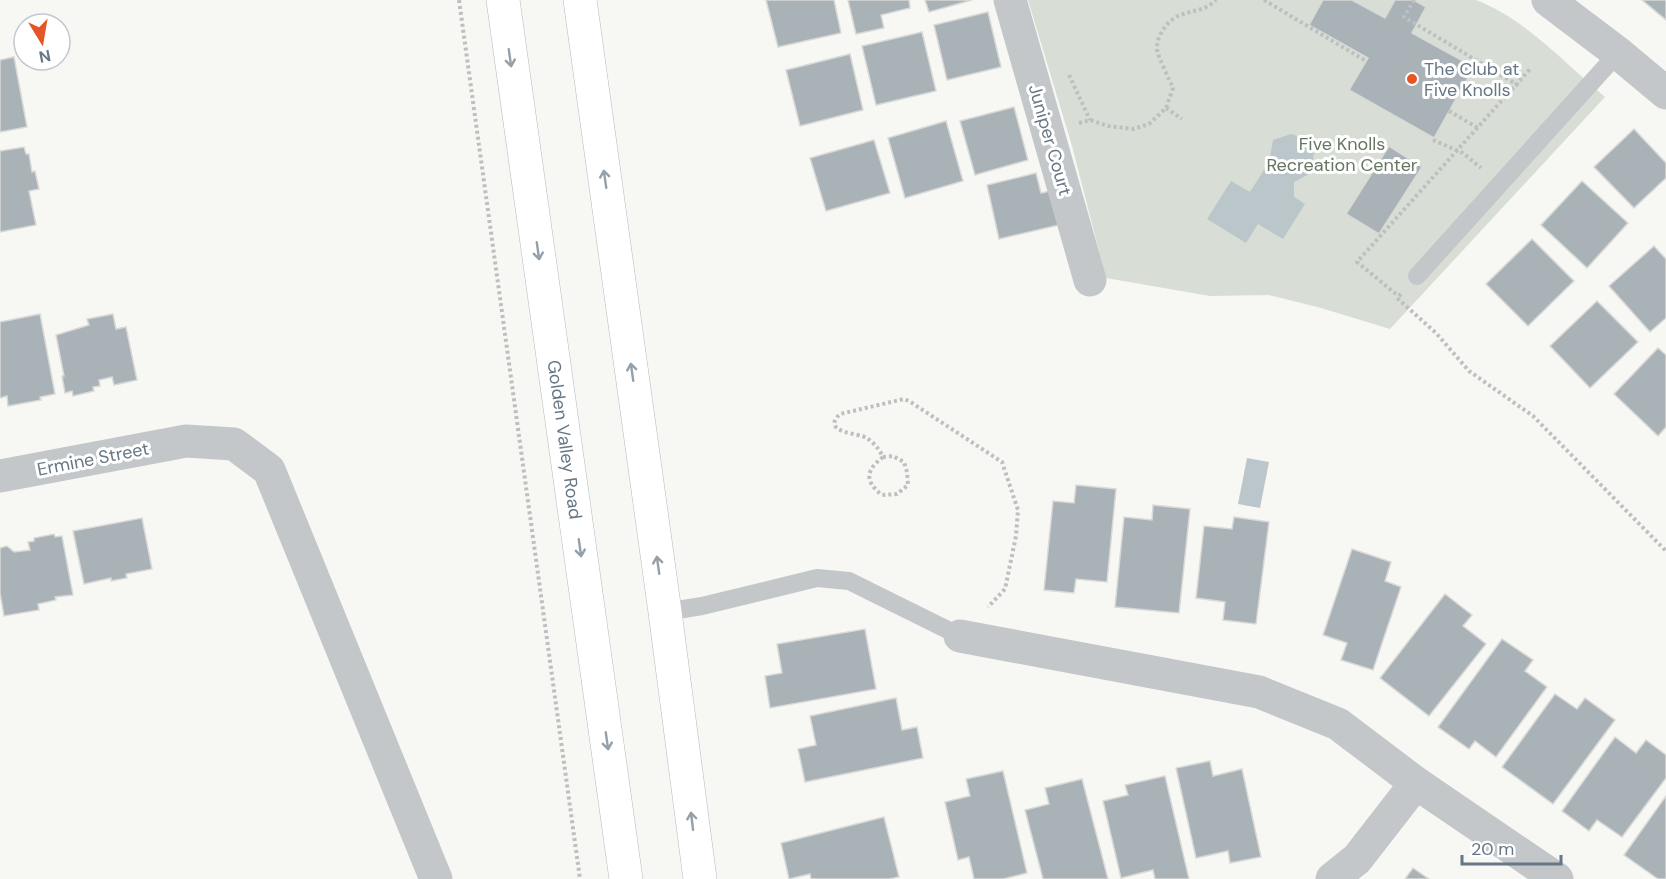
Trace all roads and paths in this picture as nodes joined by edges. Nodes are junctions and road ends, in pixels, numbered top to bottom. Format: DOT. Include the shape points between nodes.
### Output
graph roads {
  1 [pos="459,0"];
  2 [pos="502,0"];
  3 [pos="580,0"];
  4 [pos="1010,0"];
  5 [pos="1216,0"];
  6 [pos="1264,0"];
  7 [pos="1414,0"];
  8 [pos="1548,0"];
  9 [pos="1618,53"];
  10 [pos="1366,62"];
  11 [pos="1532,68"];
  12 [pos="1519,86"];
  13 [pos="1666,93"];
  14 [pos="1166,108"];
  15 [pos="1449,111"];
  16 [pos="1182,119"];
  17 [pos="1478,128"];
  18 [pos="1047,131"];
  19 [pos="1433,140"];
  20 [pos="1457,151"];
  21 [pos="1417,276"];
  22 [pos="1090,280"];
  23 [pos="1398,296"];
  24 [pos="883,457"];
  25 [pos="0,476"];
  26 [pos="1666,551"];
  27 [pos="665,612"];
  28 [pos="960,636"];
  29 [pos="1416,783"];
  30 [pos="436,879"];
  31 [pos="580,879"];
  32 [pos="626,879"];
  33 [pos="700,879"];
  34 [pos="1332,879"];
  35 [pos="1557,879"];
  1 -- 31 [label="path"];
  2 -- 32 [label="main road, Golden Valley Road, one-way"];
  27 -- 3 [label="main road, one-way"];
  4 -- 18 [label="street, Juniper Court"];
  5 -- 14 [label="path" via="1203,10 1180,14 1169,21 1160,35 1156,49 1173,88"];
  6 -- 10 [label="path"];
  7 -- 12 [label="path" via="1404,17"];
  8 -- 9 [label="street"];
  9 -- 13 [label="street"];
  9 -- 21 [label="lane"];
  11 -- 12 [label="path"];
  12 -- 17 [label="path"];
  14 -- 16 [label="path"];
  14 -- 18 [label="path" via="1149,124 1133,129 1090,120"];
  15 -- 17 [label="path"];
  17 -- 20 [label="path"];
  18 -- 22 [label="street, Juniper Court"];
  19 -- 20 [label="path"];
  20 -- 23 [label="path" via="1357,262"];
  21 -- 23 [label="path"];
  23 -- 26 [label="path" via="1469,371 1533,416"];
  24 -- 24 [label="path" via="869,474 872,487 882,495 897,494 908,485 908,472 904,462 893,456"];
  24 -- 28 [label="path" via="865,437 837,429 835,419 840,414 903,399 1002,462 1018,510 1005,588"];
  25 -- 30 [label="street, Ermine Street" via="186,441 234,444 269,470"];
  27 -- 28 [label="lane" via="817,578 849,581"];
  33 -- 27 [label="main road, one-way"];
  28 -- 29 [label="street" via="1259,692 1338,724"];
  29 -- 34 [label="street" via="1357,859"];
  29 -- 35 [label="street"];
}
